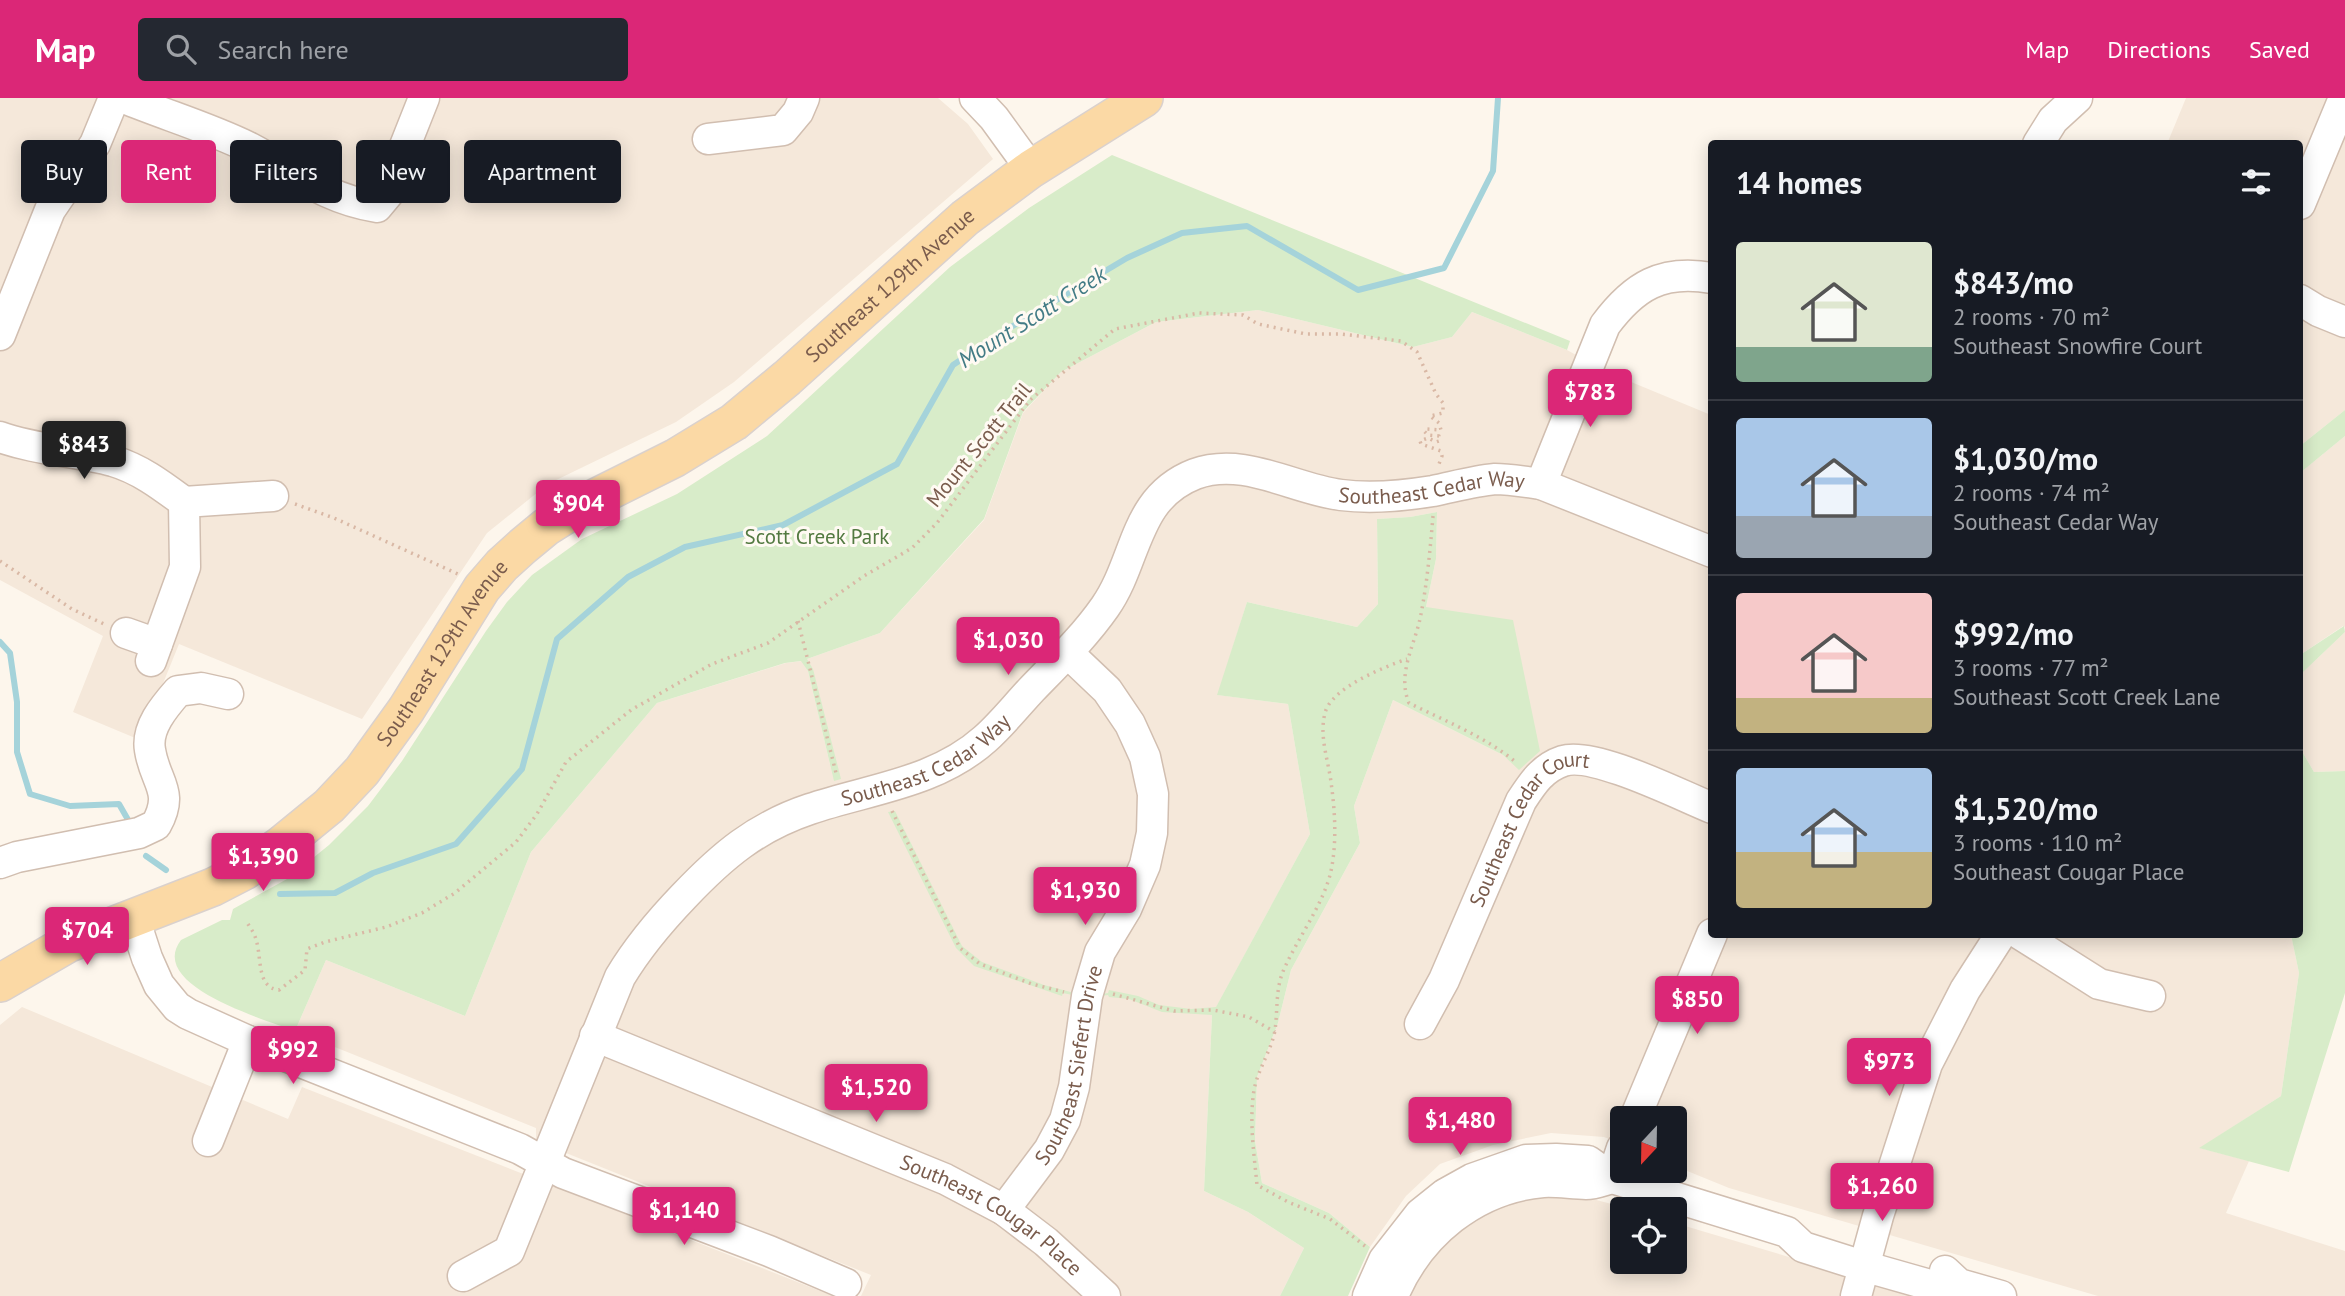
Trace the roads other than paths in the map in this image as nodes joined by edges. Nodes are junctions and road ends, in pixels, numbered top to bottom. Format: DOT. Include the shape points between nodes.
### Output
graph roads {
  1 [pos="114,98"];
  2 [pos="124,98"];
  3 [pos="424,98"];
  4 [pos="804,98"];
  5 [pos="975,98"];
  6 [pos="1144,98"];
  7 [pos="2077,98"];
  8 [pos="2344,98"];
  9 [pos="708,139"];
  10 [pos="2040,140"];
  11 [pos="1031,169"];
  12 [pos="2303,197"];
  13 [pos="1708,277"];
  14 [pos="2303,302"];
  15 [pos="2345,322"];
  16 [pos="0,335"];
  17 [pos="0,437"];
  18 [pos="1541,484"];
  19 [pos="273,496"];
  20 [pos="184,502"];
  21 [pos="1708,550"];
  22 [pos="126,633"];
  23 [pos="1068,652"];
  24 [pos="228,694"];
  25 [pos="1708,806"];
  26 [pos="0,863"];
  27 [pos="134,918"];
  28 [pos="1710,938"];
  29 [pos="1998,938"];
  30 [pos="2026,938"];
  31 [pos="0,983"];
  32 [pos="2150,996"];
  33 [pos="1420,1024"];
  34 [pos="594,1036"];
  35 [pos="248,1041"];
  36 [pos="1640,1106"];
  37 [pos="208,1142"];
  38 [pos="544,1163"];
  39 [pos="1610,1177"];
  40 [pos="1610,1179"];
  41 [pos="1628,1183"];
  42 [pos="1004,1210"];
  43 [pos="1866,1256"];
  44 [pos="463,1276"];
  45 [pos="846,1284"];
  46 [pos="1105,1296"];
  47 [pos="1368,1296"];
  48 [pos="1393,1296"];
  49 [pos="1856,1296"];
  50 [pos="2001,1296"];
  1 -- 16 [label="street" via="95,144 50,210"];
  2 -- 3 [label="street" via="250,149 314,187 377,207 391,189"];
  4 -- 9 [label="street" via="783,130"];
  5 -- 11 [label="street"];
  6 -- 11 [label="main road, Southeast 129th Avenue"];
  7 -- 10 [label="street" via="2053,120"];
  8 -- 12 [label="street"];
  11 -- 27 [label="main road, Southeast 129th Avenue" via="965,218 734,422 675,458 571,510 502,565 470,606 392,730 330,806 244,871"];
  13 -- 18 [label="street" via="1667,277 1640,287 1621,303 1605,325"];
  14 -- 15 [label="street"];
  17 -- 20 [label="street" via="114,461 151,477"];
  18 -- 21 [label="street, Southeast Cedar Way"];
  18 -- 23 [label="street, Southeast Cedar Way" via="1496,479 1382,497 1312,490 1249,471 1198,473 1157,499 1120,583"];
  19 -- 20 [label="street"];
  20 -- 22 [label="street" via="185,567 154,652"];
  23 -- 34 [label="street, Southeast Cedar Way" via="984,740 959,758 930,774 808,809 743,841 718,860 635,952"];
  23 -- 42 [label="street, Southeast Siefert Drive" via="1107,690 1130,724 1145,757 1153,794 1152,833 1145,865 1126,909 1100,952 1087,996 1065,1119 1049,1150"];
  24 -- 26 [label="street" via="201,688 178,691 157,720 149,749 165,805 156,825 139,833"];
  25 -- 33 [label="street, Southeast Cedar Court" via="1581,759 1564,760 1535,779"];
  27 -- 31 [label="main road, Southeast 129th Avenue" via="52,951"];
  27 -- 35 [label="street" via="152,971 167,997 188,1014"];
  28 -- 36 [label="street"];
  29 -- 43 [label="street" via="1927,1064"];
  30 -- 32 [label="street" via="2099,984"];
  34 -- 38 [label="street, Southeast Cedar Way"];
  34 -- 42 [label="street, Southeast Cougar Place" via="945,1180"];
  35 -- 37 [label="street"];
  35 -- 38 [label="street" via="520,1149"];
  38 -- 44 [label="street, Southeast Cedar Way" via="509,1251"];
  38 -- 45 [label="street"];
  39 -- 47 [label="street" via="1588,1161 1556,1159 1526,1160 1472,1179 1420,1214 1384,1260"];
  40 -- 48 [label="street" via="1589,1184 1524,1185 1467,1207 1418,1250"];
  41 -- 43 [label="street" via="1787,1232 1806,1227"];
  42 -- 46 [label="street, Southeast Cougar Place"];
  43 -- 49 [label="street"];
  43 -- 50 [label="street" via="1941,1267 1959,1284"];
}
